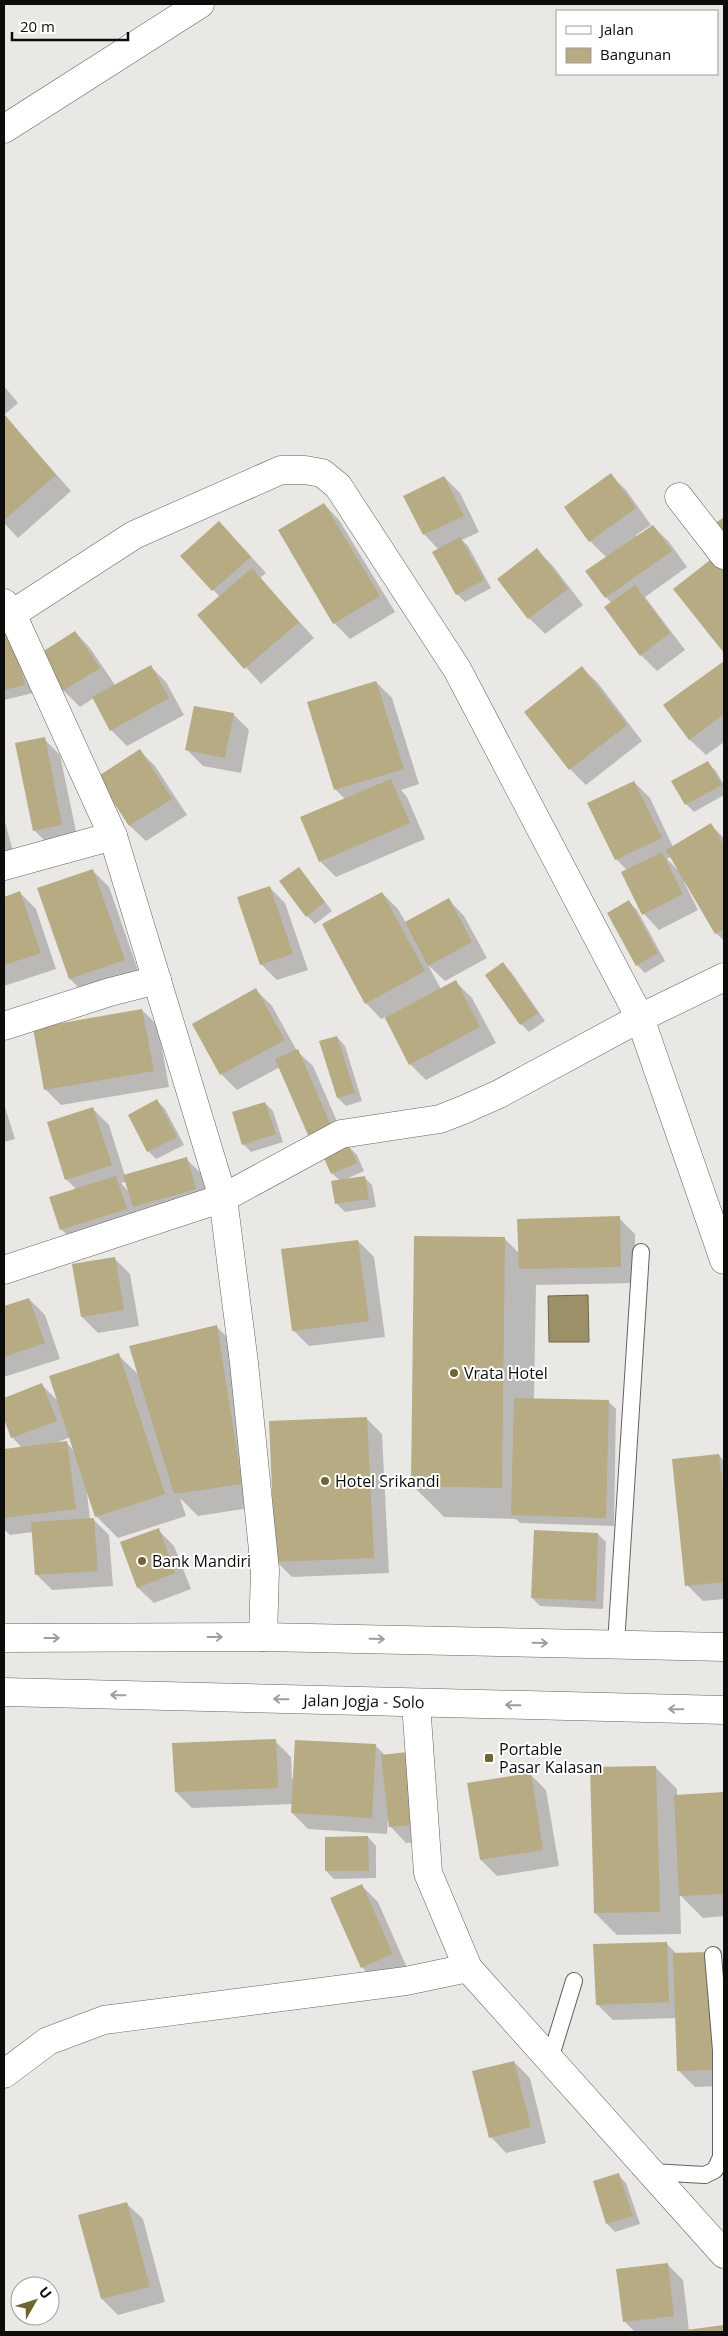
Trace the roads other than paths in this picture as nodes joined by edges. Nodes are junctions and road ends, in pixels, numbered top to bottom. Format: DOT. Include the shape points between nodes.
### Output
graph roads {
  1 [pos="200,4"];
  2 [pos="4,129"];
  3 [pos="679,498"];
  4 [pos="724,555"];
  5 [pos="8,608"];
  6 [pos="113,836"];
  7 [pos="4,866"];
  8 [pos="724,978"];
  9 [pos="157,980"];
  10 [pos="640,1018"];
  11 [pos="4,1026"];
  12 [pos="223,1198"];
  13 [pos="642,1252"];
  14 [pos="724,1260"];
  15 [pos="4,1270"];
  16 [pos="263,1637"];
  17 [pos="4,1638"];
  18 [pos="616,1644"];
  19 [pos="724,1647"];
  20 [pos="4,1692"];
  21 [pos="416,1703"];
  22 [pos="724,1710"];
  23 [pos="713,1955"];
  24 [pos="468,1968"];
  25 [pos="574,1981"];
  26 [pos="550,2059"];
  27 [pos="4,2074"];
  28 [pos="651,2172"];
  29 [pos="724,2254"];
  1 -- 2 [label="main road"];
  3 -- 4 [label="main road"];
  5 -- 6 [label="main road"];
  5 -- 10 [label="main road" via="143,532 281,470 322,473 338,486 457,668"];
  6 -- 7 [label="main road"];
  6 -- 9 [label="main road"];
  8 -- 10 [label="main road"];
  9 -- 11 [label="main road"];
  9 -- 12 [label="main road"];
  10 -- 12 [label="main road" via="463,1110 440,1119 341,1134"];
  10 -- 14 [label="main road"];
  12 -- 15 [label="main road"];
  12 -- 16 [label="main road" via="265,1570"];
  13 -- 18 [label="lane"];
  17 -- 16 [label="main road, one-way"];
  16 -- 18 [label="main road, one-way"];
  18 -- 19 [label="main road"];
  21 -- 20 [label="main road, Jalan Jogja - Solo, one-way"];
  22 -- 21 [label="main road, Jalan Jogja - Solo, one-way"];
  21 -- 24 [label="main road" via="428,1873"];
  23 -- 28 [label="lane" via="721,2050 721,2157 716,2170 705,2175"];
  24 -- 26 [label="main road"];
  24 -- 27 [label="main road" via="406,1981 104,2020 48,2041"];
  25 -- 26 [label="lane"];
  26 -- 28 [label="main road"];
  28 -- 29 [label="main road"];
}
